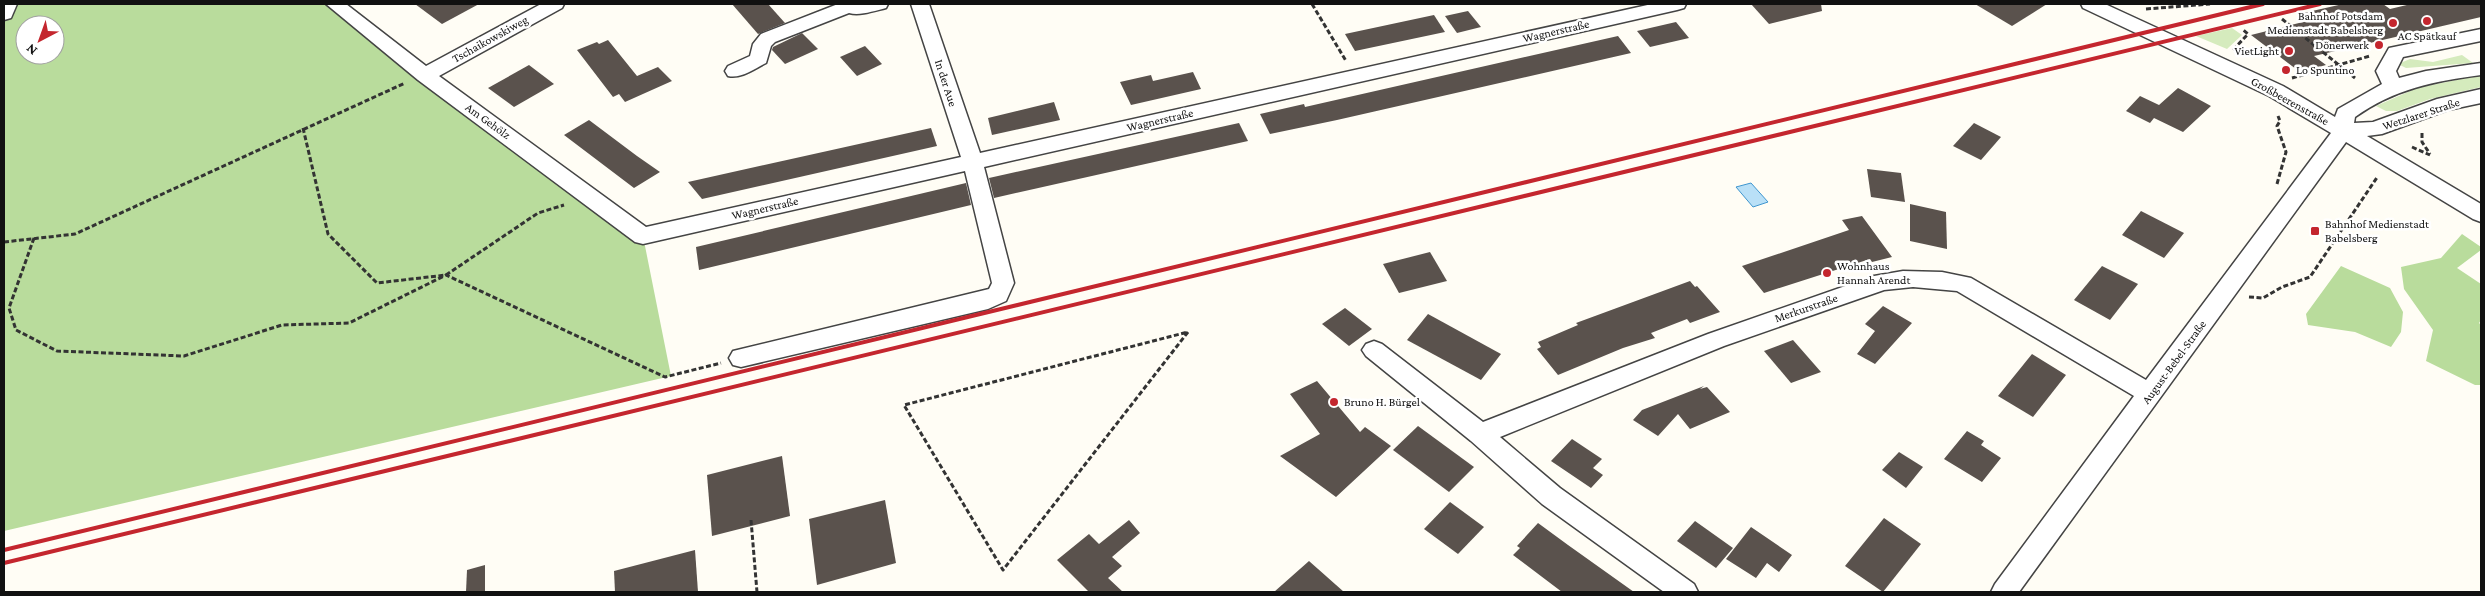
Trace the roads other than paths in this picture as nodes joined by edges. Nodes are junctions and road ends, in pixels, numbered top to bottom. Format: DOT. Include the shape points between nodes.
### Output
graph roads {
  1 [pos="8,4"];
  2 [pos="335,4"];
  3 [pos="555,4"];
  4 [pos="879,4"];
  5 [pos="920,4"];
  6 [pos="1677,4"];
  7 [pos="2090,4"];
  8 [pos="851,6"];
  9 [pos="2110,9"];
  10 [pos="4,14"];
  11 [pos="2481,36"];
  12 [pos="2481,69"];
  13 [pos="735,71"];
  14 [pos="425,75"];
  15 [pos="2392,85"];
  16 [pos="2481,96"];
  17 [pos="2343,131"];
  18 [pos="973,162"];
  19 [pos="2481,214"];
  20 [pos="644,236"];
  21 [pos="1374,350"];
  22 [pos="741,358"];
  23 [pos="2150,394"];
  24 [pos="1480,434"];
  25 [pos="1685,592"];
  26 [pos="2004,592"];
  1 -- 10 [label="street"];
  2 -- 14 [label="street, Am Gehölz"];
  3 -- 14 [label="street, Tschaikowskiweg"];
  4 -- 8 [label="street"];
  5 -- 18 [label="street, In der Aue"];
  6 -- 18 [label="street, Wagnerstraße"];
  7 -- 9 [label="street, Großbeerenstraße"];
  8 -- 13 [label="street" via="768,38 762,44 759,59"];
  9 -- 17 [label="street, Großbeerenstraße" via="2276,92"];
  11 -- 15 [label="street" via="2396,52 2386,72"];
  12 -- 15 [label="street" via="2432,75"];
  14 -- 20 [label="street, Am Gehölz"];
  15 -- 17 [label="street" via="2345,114"];
  16 -- 17 [label="street, Wetzlarer Straße" via="2444,104 2375,129"];
  17 -- 19 [label="street, Großbeerenstraße"];
  17 -- 23 [label="street, August-Bebel-Straße"];
  18 -- 20 [label="street, Wagnerstraße"];
  18 -- 22 [label="street, In der Aue" via="1003,283 998,295"];
  21 -- 24 [label="street"];
  23 -- 24 [label="street, Merkurstraße" via="1963,284 1909,278 1882,282 1716,340"];
  23 -- 26 [label="street, August-Bebel-Straße"];
  24 -- 25 [label="street" via="1552,496"];
}
